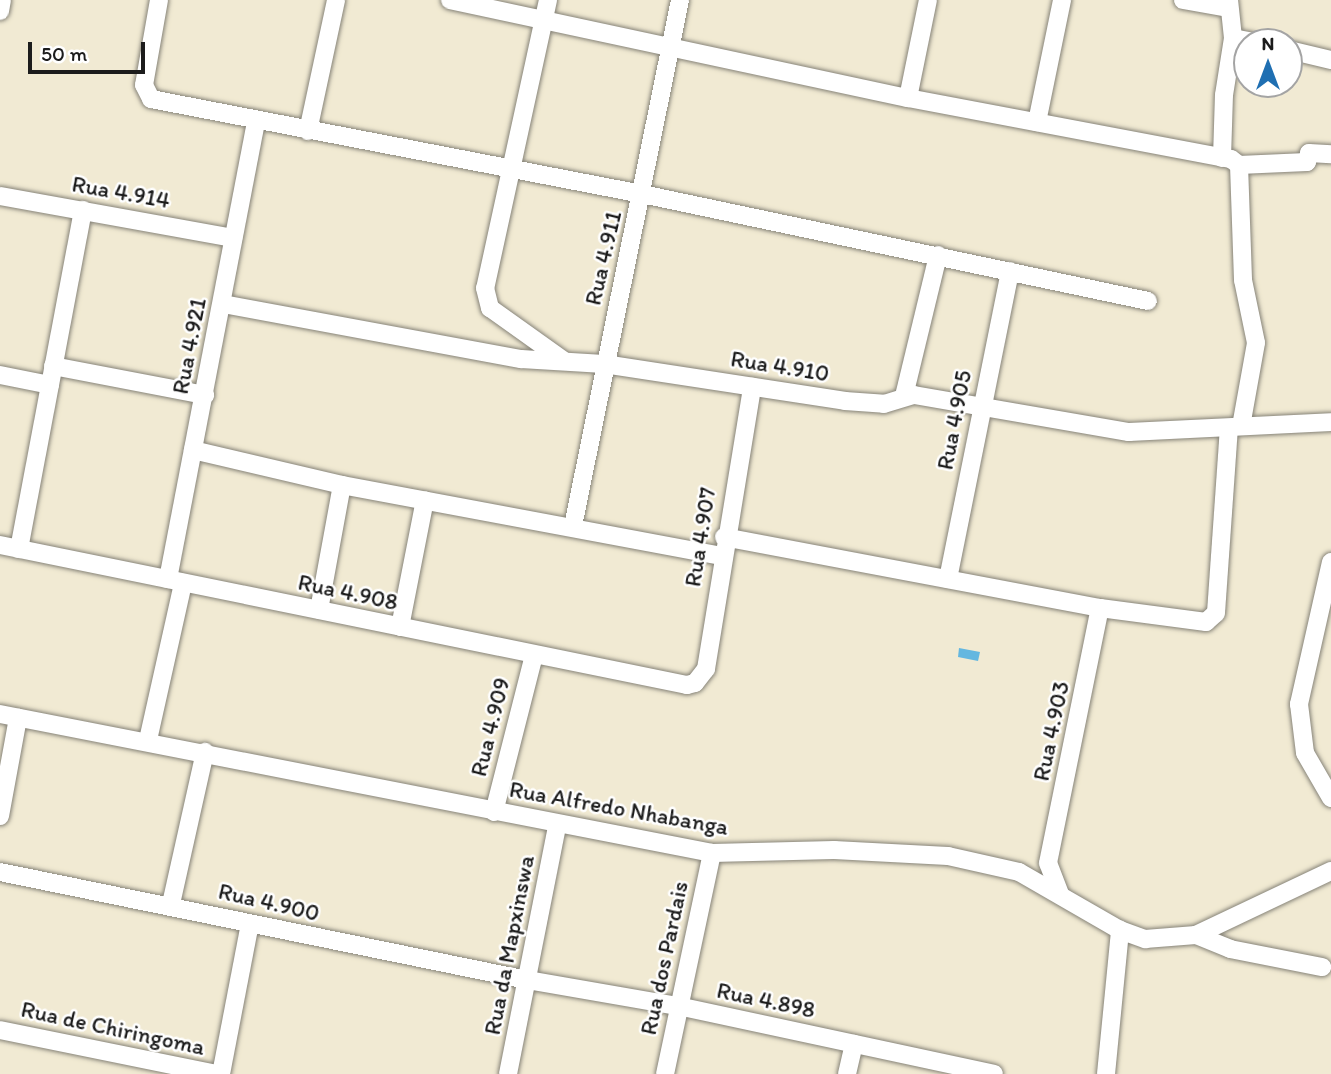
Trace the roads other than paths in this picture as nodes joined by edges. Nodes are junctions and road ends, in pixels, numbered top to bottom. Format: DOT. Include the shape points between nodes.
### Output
graph roads {
  1 [pos="2,0"];
  2 [pos="159,0"];
  3 [pos="336,0"];
  4 [pos="450,0"];
  5 [pos="548,0"];
  6 [pos="680,0"];
  7 [pos="928,0"];
  8 [pos="1062,0"];
  9 [pos="1183,0"];
  10 [pos="1229,4"];
  11 [pos="0,11"];
  12 [pos="544,20"];
  13 [pos="1233,38"];
  14 [pos="669,48"];
  15 [pos="1303,53"];
  16 [pos="1331,60"];
  17 [pos="908,98"];
  18 [pos="256,122"];
  19 [pos="1037,122"];
  20 [pos="308,131"];
  21 [pos="1331,154"];
  22 [pos="1222,158"];
  23 [pos="1239,164"];
  24 [pos="511,169"];
  25 [pos="642,194"];
  26 [pos="0,195"];
  27 [pos="83,210"];
  28 [pos="233,238"];
  29 [pos="938,255"];
  30 [pos="1010,271"];
  31 [pos="1148,301"];
  32 [pos="223,304"];
  33 [pos="563,360"];
  34 [pos="604,364"];
  35 [pos="53,366"];
  36 [pos="0,375"];
  37 [pos="50,385"];
  38 [pos="752,387"];
  39 [pos="205,395"];
  40 [pos="904,396"];
  41 [pos="981,406"];
  42 [pos="1331,422"];
  43 [pos="1235,427"];
  44 [pos="193,450"];
  45 [pos="342,485"];
  46 [pos="425,499"];
  47 [pos="572,526"];
  48 [pos="724,537"];
  49 [pos="0,545"];
  50 [pos="19,549"];
  51 [pos="721,556"];
  52 [pos="1331,562"];
  53 [pos="948,579"];
  54 [pos="176,581"];
  55 [pos="1100,608"];
  56 [pos="319,610"];
  57 [pos="400,627"];
  58 [pos="534,655"];
  59 [pos="687,685"];
  60 [pos="0,714"];
  61 [pos="18,718"];
  62 [pos="148,740"];
  63 [pos="205,752"];
  64 [pos="1331,798"];
  65 [pos="494,811"];
  66 [pos="0,816"];
  67 [pos="557,826"];
  68 [pos="712,853"];
  69 [pos="1048,863"];
  70 [pos="1331,871"];
  71 [pos="0,872"];
  72 [pos="1019,872"];
  73 [pos="1060,894"];
  74 [pos="171,904"];
  75 [pos="250,924"];
  76 [pos="1120,930"];
  77 [pos="1196,935"];
  78 [pos="1322,967"];
  79 [pos="527,980"];
  80 [pos="678,1006"];
  81 [pos="0,1030"];
  82 [pos="854,1044"];
  83 [pos="215,1074"];
  84 [pos="221,1074"];
  85 [pos="508,1074"];
  86 [pos="664,1074"];
  87 [pos="847,1074"];
  88 [pos="994,1074"];
  89 [pos="1106,1074"];
  1 -- 11 [label="street"];
  2 -- 18 [label="street" via="145,94 158,101"];
  3 -- 20 [label="street"];
  4 -- 12 [label="street"];
  5 -- 12 [label="street"];
  6 -- 14 [label="street, Rua 4.911"];
  7 -- 17 [label="street"];
  8 -- 19 [label="street"];
  9 -- 10 [label="street"];
  10 -- 13 [label="street"];
  12 -- 14 [label="street"];
  12 -- 24 [label="street"];
  13 -- 22 [label="street" via="1224,94"];
  14 -- 17 [label="street"];
  14 -- 25 [label="street, Rua 4.911"];
  15 -- 16 [label="street"];
  17 -- 19 [label="street"];
  18 -- 20 [label="street"];
  18 -- 28 [label="street, Rua 4.921"];
  19 -- 22 [label="street"];
  20 -- 24 [label="street"];
  21 -- 23 [label="street" via="1309,153 1307,162"];
  22 -- 23 [label="street"];
  23 -- 43 [label="street" via="1243,280 1256,343"];
  24 -- 25 [label="street"];
  24 -- 33 [label="street" via="486,297 490,308"];
  25 -- 29 [label="street"];
  25 -- 34 [label="street, Rua 4.911"];
  26 -- 27 [label="street, Rua 4.914"];
  27 -- 28 [label="street, Rua 4.914"];
  27 -- 35 [label="street"];
  28 -- 32 [label="street, Rua 4.921"];
  29 -- 30 [label="street"];
  29 -- 40 [label="street"];
  30 -- 31 [label="street"];
  30 -- 41 [label="street, Rua 4.905"];
  32 -- 33 [label="street, Rua 4.910" via="521,359"];
  32 -- 39 [label="street, Rua 4.921"];
  33 -- 34 [label="street, Rua 4.910"];
  34 -- 38 [label="street, Rua 4.910"];
  34 -- 47 [label="street, Rua 4.911"];
  35 -- 37 [label="street"];
  35 -- 39 [label="street"];
  36 -- 37 [label="street"];
  37 -- 50 [label="street"];
  38 -- 40 [label="street, Rua 4.910" via="884,404"];
  38 -- 48 [label="street, Rua 4.907"];
  39 -- 44 [label="street, Rua 4.921"];
  40 -- 41 [label="street, Rua 4.910"];
  41 -- 43 [label="street, Rua 4.910" via="1129,432"];
  41 -- 53 [label="street, Rua 4.905"];
  42 -- 43 [label="street, Rua 4.910"];
  43 -- 55 [label="street" via="1216,613 1197,623"];
  44 -- 45 [label="street"];
  44 -- 54 [label="street, Rua 4.921"];
  45 -- 46 [label="street"];
  45 -- 56 [label="street"];
  46 -- 47 [label="street"];
  46 -- 57 [label="street"];
  47 -- 51 [label="street"];
  48 -- 51 [label="street, Rua 4.907"];
  48 -- 53 [label="street"];
  49 -- 50 [label="street, Rua 4.908"];
  50 -- 54 [label="street, Rua 4.908"];
  51 -- 59 [label="street, Rua 4.907" via="706,669 695,683"];
  52 -- 64 [label="street" via="1299,704 1305,753"];
  53 -- 55 [label="street"];
  54 -- 56 [label="street, Rua 4.908"];
  54 -- 62 [label="street, Rua 4.921"];
  55 -- 69 [label="street, Rua 4.903"];
  56 -- 57 [label="street, Rua 4.908"];
  57 -- 58 [label="street, Rua 4.908"];
  58 -- 59 [label="street, Rua 4.908"];
  58 -- 65 [label="street, Rua 4.909"];
  60 -- 61 [label="street, Rua Alfredo Nhabanga"];
  61 -- 62 [label="street, Rua Alfredo Nhabanga"];
  61 -- 66 [label="street"];
  62 -- 63 [label="street, Rua Alfredo Nhabanga"];
  63 -- 65 [label="street, Rua Alfredo Nhabanga"];
  63 -- 74 [label="street"];
  65 -- 67 [label="street, Rua Alfredo Nhabanga"];
  67 -- 68 [label="street, Rua Alfredo Nhabanga"];
  67 -- 79 [label="street, Rua da Mapxinswa"];
  68 -- 72 [label="street, Rua Alfredo Nhabanga" via="834,850 948,856"];
  68 -- 80 [label="street, Rua dos Pardais"];
  69 -- 72 [label="street"];
  69 -- 73 [label="street"];
  70 -- 77 [label="street, Rua Alfredo Nhabanga"];
  71 -- 74 [label="street, Rua 4.900"];
  72 -- 73 [label="street, Rua Alfredo Nhabanga"];
  73 -- 76 [label="street, Rua Alfredo Nhabanga"];
  74 -- 75 [label="street, Rua 4.900"];
  75 -- 79 [label="street, Rua 4.900"];
  75 -- 84 [label="street"];
  76 -- 77 [label="street, Rua Alfredo Nhabanga" via="1166,940"];
  76 -- 89 [label="street"];
  77 -- 78 [label="street" via="1230,949"];
  79 -- 80 [label="street, Rua 4.898"];
  79 -- 85 [label="street, Rua da Mapxinswa"];
  80 -- 82 [label="street, Rua 4.898"];
  80 -- 86 [label="street, Rua dos Pardais"];
  81 -- 83 [label="street, Rua de Chiringoma"];
  82 -- 87 [label="street"];
  82 -- 88 [label="street, Rua 4.898"];
}
